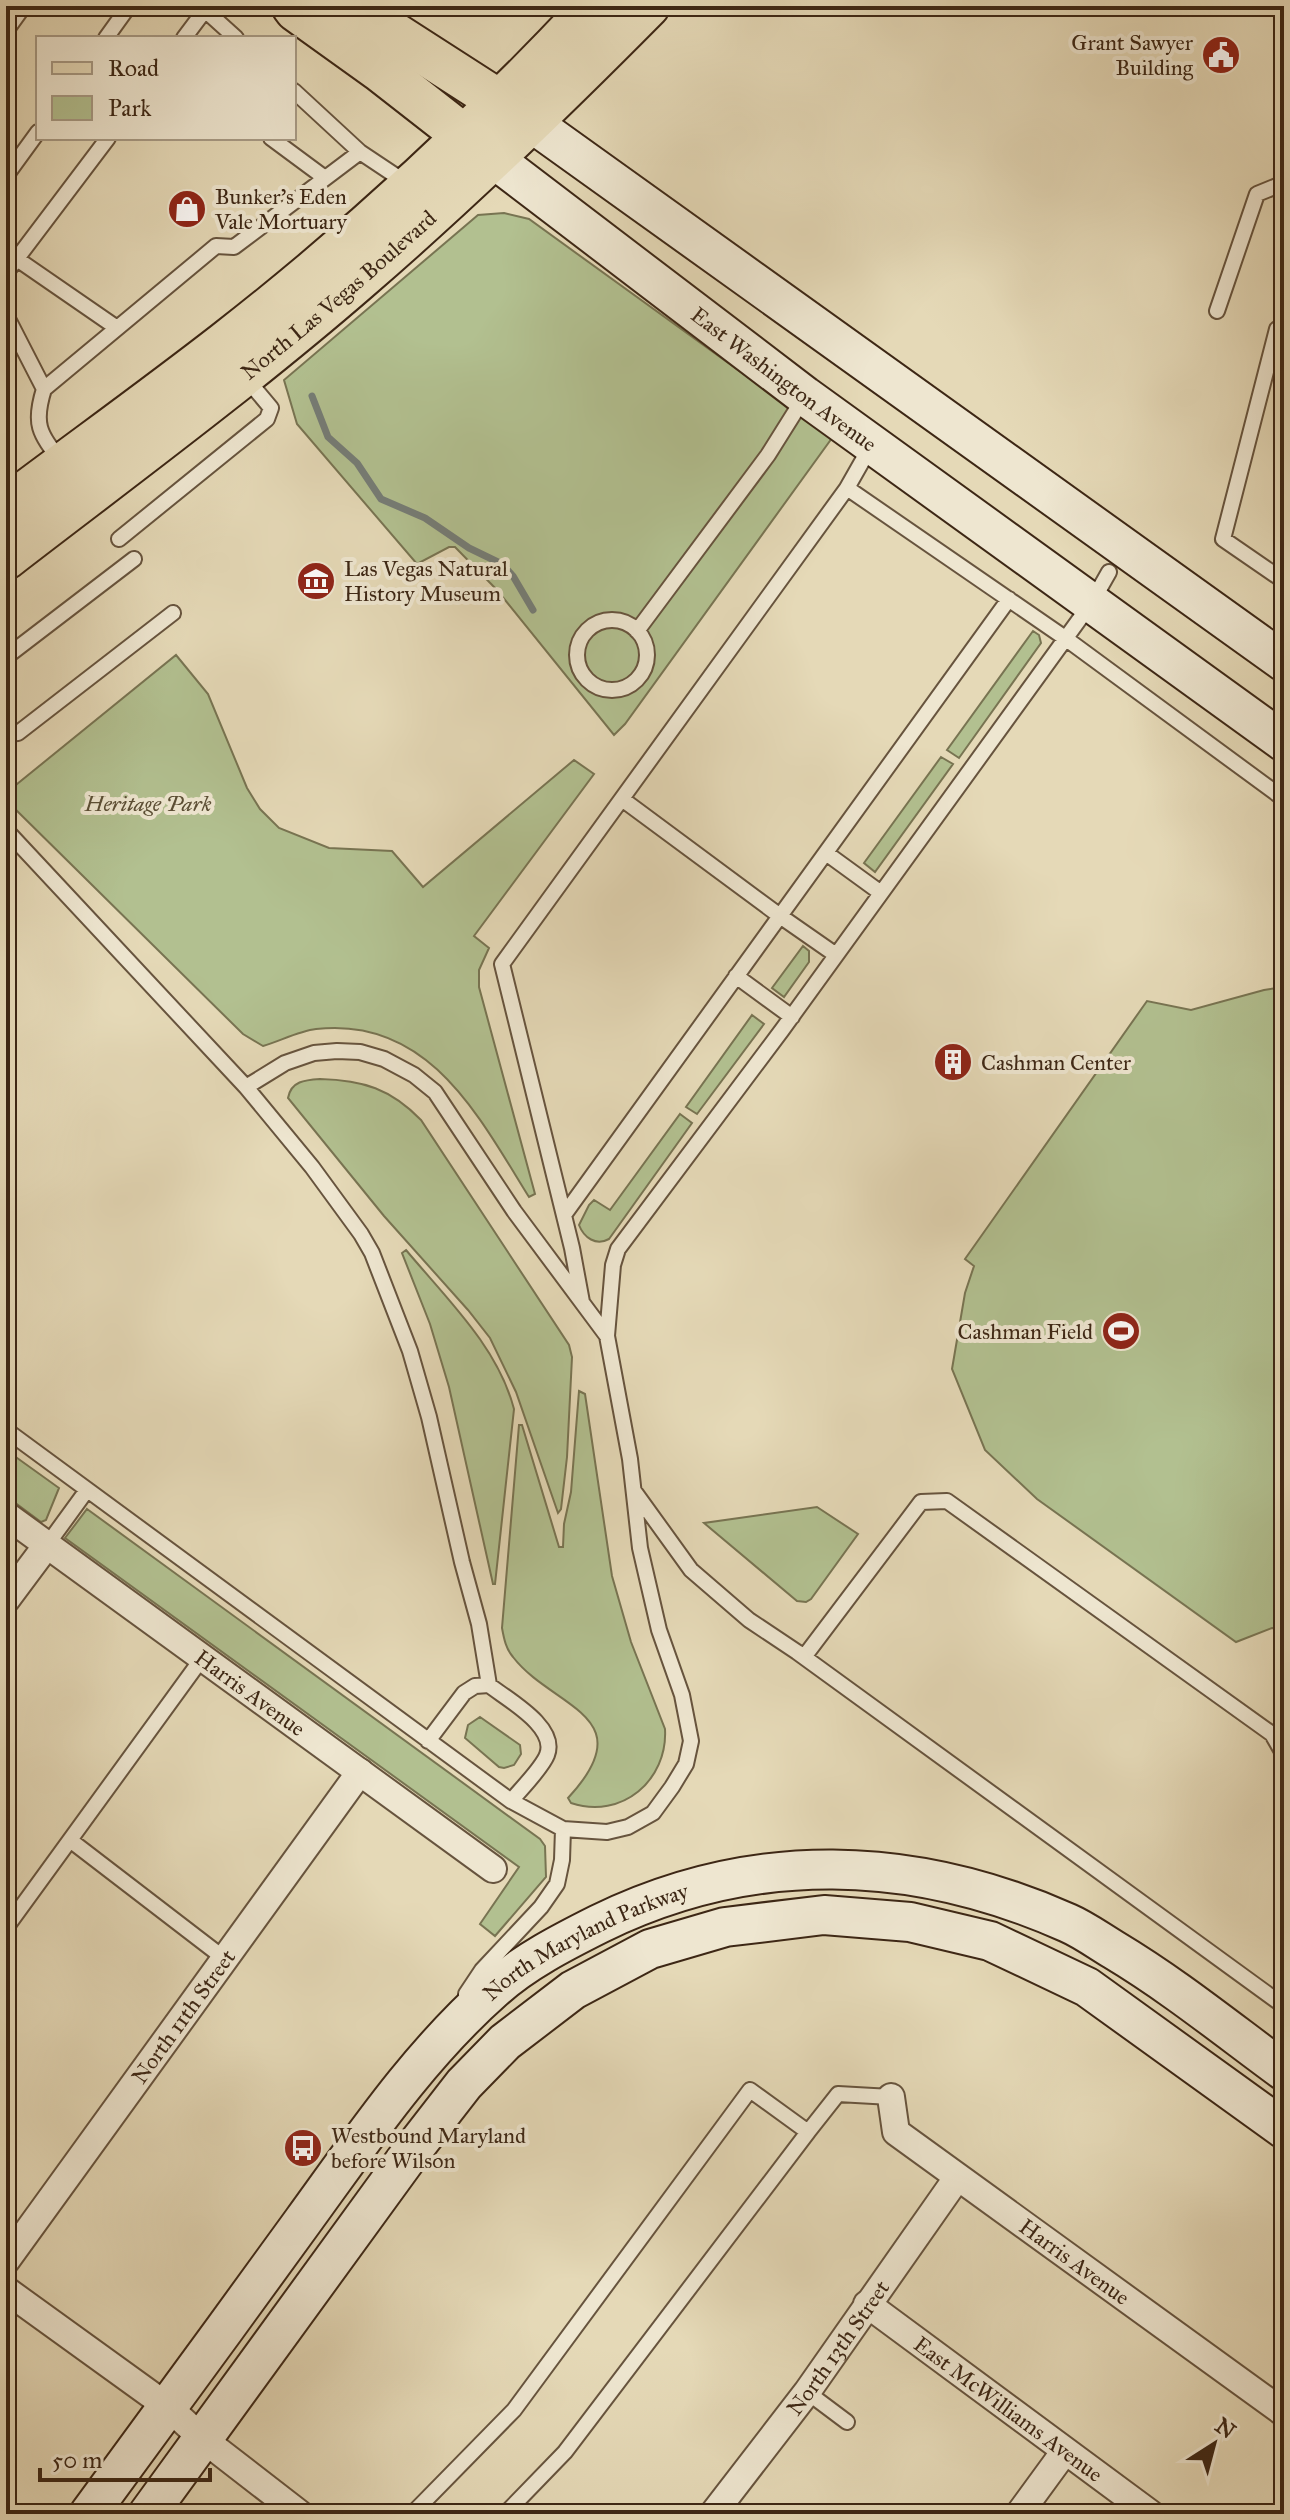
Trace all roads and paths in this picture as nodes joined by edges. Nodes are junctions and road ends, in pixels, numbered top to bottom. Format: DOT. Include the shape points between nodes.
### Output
graph roads {
  1 [pos="24,6"];
  2 [pos="129,6"];
  3 [pos="293,6"];
  4 [pos="351,6"];
  5 [pos="593,6"];
  6 [pos="648,6"];
  7 [pos="207,8"];
  8 [pos="6,31"];
  9 [pos="107,36"];
  10 [pos="186,36"];
  11 [pos="234,36"];
  12 [pos="296,93"];
  13 [pos="516,112"];
  14 [pos="36,135"];
  15 [pos="106,140"];
  16 [pos="274,140"];
  17 [pos="479,148"];
  18 [pos="360,152"];
  19 [pos="6,176"];
  20 [pos="325,178"];
  21 [pos="1284,183"];
  22 [pos="410,185"];
  23 [pos="17,259"];
  24 [pos="6,273"];
  25 [pos="1217,311"];
  26 [pos="6,315"];
  27 [pos="117,328"];
  28 [pos="1277,329"];
  29 [pos="242,374"];
  30 [pos="44,389"];
  31 [pos="805,396"];
  32 [pos="872,444"];
  33 [pos="75,480"];
  34 [pos="847,488"];
  35 [pos="6,507"];
  36 [pos="119,539"];
  37 [pos="6,558"];
  38 [pos="134,559"];
  39 [pos="1284,581"];
  40 [pos="1100,587"];
  41 [pos="1009,599"];
  42 [pos="173,613"];
  43 [pos="637,631"];
  44 [pos="1065,638"];
  45 [pos="6,657"];
  46 [pos="1284,662"];
  47 [pos="6,734"];
  48 [pos="1284,742"];
  49 [pos="622,799"];
  50 [pos="1284,799"];
  51 [pos="6,830"];
  52 [pos="826,853"];
  53 [pos="881,893"];
  54 [pos="780,916"];
  55 [pos="836,955"];
  56 [pos="736,976"];
  57 [pos="792,1017"];
  58 [pos="246,1087"];
  59 [pos="564,1215"];
  60 [pos="582,1302"];
  61 [pos="607,1336"];
  62 [pos="6,1430"];
  63 [pos="87,1490"];
  64 [pos="634,1491"];
  65 [pos="6,1515"];
  66 [pos="47,1545"];
  67 [pos="6,1600"];
  68 [pos="203,1657"];
  69 [pos="804,1657"];
  70 [pos="489,1685"];
  71 [pos="428,1741"];
  72 [pos="1284,1755"];
  73 [pos="360,1772"];
  74 [pos="511,1801"];
  75 [pos="563,1829"];
  76 [pos="70,1840"];
  77 [pos="493,1869"];
  78 [pos="6,1928"];
  79 [pos="225,1959"];
  80 [pos="1284,2006"];
  81 [pos="422,2059"];
  82 [pos="1284,2071"];
  83 [pos="891,2097"];
  84 [pos="1284,2129"];
  85 [pos="808,2132"];
  86 [pos="957,2178"];
  87 [pos="6,2261"];
  88 [pos="6,2290"];
  89 [pos="867,2304"];
  90 [pos="807,2392"];
  91 [pos="168,2407"];
  92 [pos="1284,2413"];
  93 [pos="847,2422"];
  94 [pos="203,2439"];
  95 [pos="1065,2451"];
  96 [pos="715,2513"];
  97 [pos="89,2514"];
  98 [pos="148,2514"];
  99 [pos="300,2514"];
  100 [pos="412,2514"];
  101 [pos="505,2514"];
  102 [pos="1019,2514"];
  103 [pos="1151,2514"];
  1 -- 8 [label="lane"];
  2 -- 9 [label="lane"];
  3 -- 17 [label="main road, East Washington Avenue"];
  4 -- 13 [label="main road"];
  5 -- 13 [label="main road, North Las Vegas Boulevard"];
  6 -- 13 [label="main road, North Las Vegas Boulevard"];
  7 -- 10 [label="lane"];
  7 -- 11 [label="lane"];
  12 -- 18 [label="lane"];
  13 -- 17 [label="main road, North Las Vegas Boulevard"];
  13 -- 46 [label="main road"];
  14 -- 19 [label="lane"];
  15 -- 23 [label="lane"];
  16 -- 20 [label="lane"];
  17 -- 22 [label="main road, North Las Vegas Boulevard"];
  17 -- 29 [label="main road, North Las Vegas Boulevard" via="357,281"];
  17 -- 31 [label="main road, East Washington Avenue"];
  18 -- 20 [label="lane"];
  18 -- 22 [label="lane"];
  20 -- 27 [label="lane" via="234,247 216,246"];
  21 -- 25 [label="lane" via="1257,194"];
  22 -- 33 [label="main road, North Las Vegas Boulevard"];
  23 -- 24 [label="lane"];
  23 -- 27 [label="lane"];
  26 -- 30 [label="lane"];
  27 -- 30 [label="lane"];
  28 -- 39 [label="lane" via="1223,539"];
  29 -- 33 [label="main road, North Las Vegas Boulevard"];
  29 -- 36 [label="lane" via="271,408 267,419"];
  30 -- 33 [label="lane" via="37,411 40,433"];
  31 -- 32 [label="main road, East Washington Avenue"];
  31 -- 43 [label="lane" via="768,455"];
  32 -- 34 [label="lane"];
  32 -- 40 [label="main road, East Washington Avenue"];
  33 -- 35 [label="main road, North Las Vegas Boulevard"];
  33 -- 37 [label="main road, North Las Vegas Boulevard"];
  34 -- 41 [label="lane"];
  34 -- 49 [label="lane"];
  38 -- 45 [label="lane"];
  40 -- 44 [label="lane"];
  40 -- 48 [label="main road, East Washington Avenue"];
  41 -- 44 [label="lane"];
  41 -- 52 [label="lane"];
  42 -- 47 [label="lane" via="18,733"];
  43 -- 43 [label="lane" via="619,620 588,628 577,647 586,678 615,690 635,680 646,662 644,640"];
  44 -- 50 [label="lane"];
  44 -- 53 [label="lane"];
  49 -- 54 [label="lane"];
  49 -- 59 [label="lane" via="502,964"];
  51 -- 58 [label="lane"];
  52 -- 53 [label="lane"];
  52 -- 54 [label="lane"];
  53 -- 55 [label="lane"];
  54 -- 55 [label="lane"];
  54 -- 56 [label="lane"];
  55 -- 57 [label="lane"];
  56 -- 57 [label="lane"];
  56 -- 59 [label="lane"];
  57 -- 61 [label="lane" via="618,1249"];
  58 -- 60 [label="lane" via="285,1063 337,1051 384,1059 414,1075 435,1092"];
  58 -- 70 [label="lane" via="312,1167 372,1253 429,1417"];
  59 -- 60 [label="lane"];
  60 -- 61 [label="lane"];
  61 -- 64 [label="lane"];
  62 -- 63 [label="lane"];
  63 -- 66 [label="lane"];
  63 -- 71 [label="lane"];
  64 -- 69 [label="lane" via="691,1570 749,1620"];
  64 -- 75 [label="lane" via="640,1548 691,1741 686,1764 653,1813 607,1832"];
  65 -- 66 [label="street, Harris Avenue"];
  66 -- 67 [label="street"];
  66 -- 68 [label="street, Harris Avenue"];
  68 -- 73 [label="street, Harris Avenue"];
  68 -- 76 [label="lane"];
  69 -- 72 [label="lane" via="921,1502 947,1501 1272,1734"];
  69 -- 80 [label="lane"];
  70 -- 71 [label="lane" via="464,1693"];
  70 -- 74 [label="lane" via="541,1725 549,1739 547,1755"];
  71 -- 74 [label="lane"];
  73 -- 77 [label="street, Harris Avenue"];
  73 -- 79 [label="street, North 11th Street"];
  74 -- 75 [label="lane"];
  75 -- 81 [label="lane" via="557,1884 482,1970"];
  76 -- 78 [label="lane"];
  76 -- 79 [label="lane"];
  79 -- 87 [label="street, North 11th Street"];
  81 -- 82 [label="main road, North Maryland Parkway" via="496,1987 562,1942 638,1905 708,1884 776,1872 852,1868 932,1878 998,1894 1072,1924 1145,1969"];
  81 -- 91 [label="main road, North Maryland Parkway"];
  83 -- 85 [label="lane" via="838,2094"];
  83 -- 86 [label="street, Harris Avenue" via="896,2132"];
  84 -- 94 [label="main road, North Maryland Parkway" via="1087,1987 990,1941 910,1922 824,1915 725,1927 650,1949 573,1990 505,2042 412,2151"];
  85 -- 100 [label="lane" via="750,2090 514,2410"];
  85 -- 101 [label="lane" via="565,2452"];
  86 -- 89 [label="street, North 13th Street"];
  86 -- 92 [label="street, Harris Avenue"];
  88 -- 91 [label="street"];
  89 -- 90 [label="street, North 13th Street"];
  89 -- 95 [label="street, East McWilliams Avenue"];
  90 -- 93 [label="lane"];
  90 -- 96 [label="street, North 13th Street"];
  91 -- 94 [label="street"];
  91 -- 97 [label="main road, North Maryland Parkway"];
  94 -- 98 [label="main road, North Maryland Parkway"];
  94 -- 99 [label="street"];
  95 -- 102 [label="street"];
  95 -- 103 [label="street, East McWilliams Avenue"];
}
